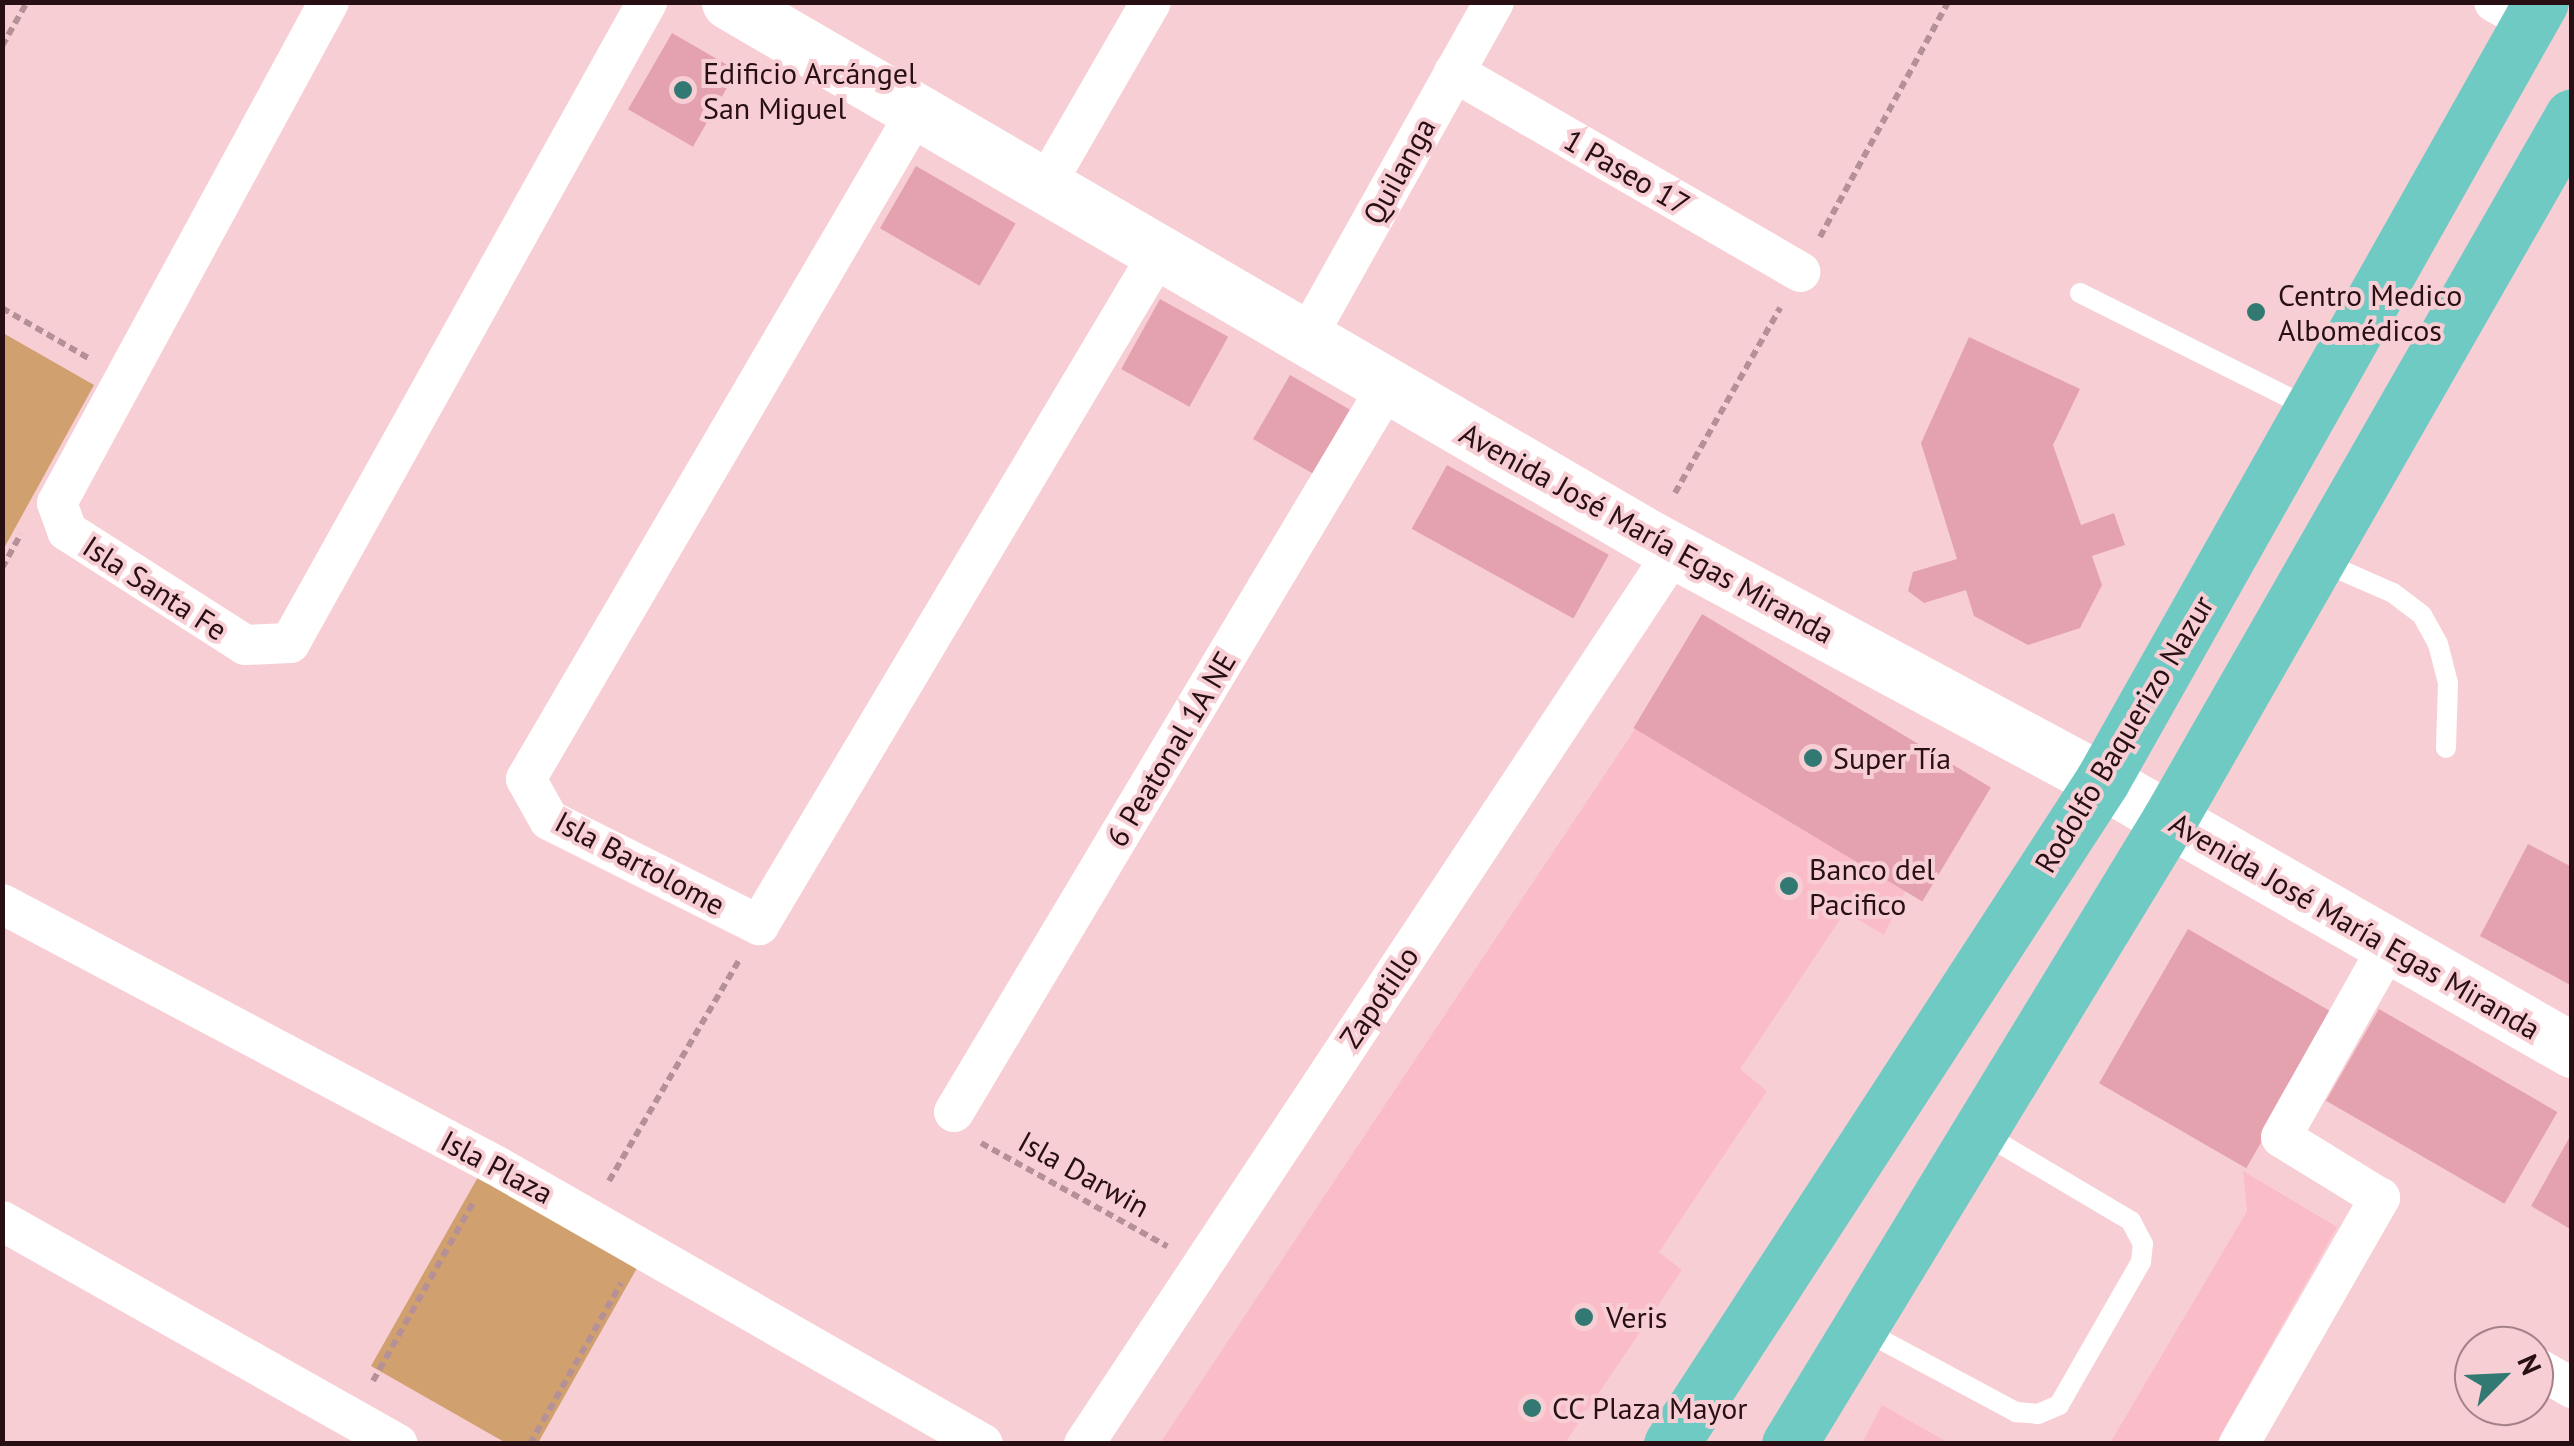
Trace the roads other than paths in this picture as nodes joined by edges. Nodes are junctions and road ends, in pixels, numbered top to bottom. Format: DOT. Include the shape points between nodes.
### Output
graph roads {
  1 [pos="330,2"];
  2 [pos="647,2"];
  3 [pos="729,2"];
  4 [pos="1151,2"];
  5 [pos="1494,2"];
  6 [pos="2522,9"];
  7 [pos="1454,72"];
  8 [pos="914,116"];
  9 [pos="2572,116"];
  10 [pos="1043,190"];
  11 [pos="1158,255"];
  12 [pos="1800,272"];
  13 [pos="2080,292"];
  14 [pos="1305,340"];
  15 [pos="1388,387"];
  16 [pos="2312,408"];
  17 [pos="1674,552"];
  18 [pos="2318,560"];
  19 [pos="2446,748"];
  20 [pos="2102,781"];
  21 [pos="2169,820"];
  22 [pos="2,904"];
  23 [pos="2389,946"];
  24 [pos="2572,1050"];
  25 [pos="954,1112"];
  26 [pos="1978,1130"];
  27 [pos="2,1221"];
  28 [pos="1857,1326"];
  29 [pos="397,1444"];
  30 [pos="983,1444"];
  31 [pos="1084,1444"];
  32 [pos="1671,1444"];
  33 [pos="1788,1444"];
  34 [pos="2239,1444"];
  1 -- 2 [label="street, Isla Santa Fe" via="57,503 66,531 245,645 290,643"];
  3 -- 8 [label="street, Avenida José María Egas Miranda"];
  4 -- 10 [label="street"];
  5 -- 7 [label="street, Quilanga"];
  6 -- 16 [label="main road, Rodolfo Baquerizo Nazur"];
  7 -- 12 [label="street, 1 Paseo 17"];
  7 -- 14 [label="street, Quilanga"];
  8 -- 10 [label="street, Avenida José María Egas Miranda"];
  8 -- 11 [label="street, Isla Bartolome" via="526,779 549,820 759,925"];
  9 -- 18 [label="main road"];
  10 -- 11 [label="street, Avenida José María Egas Miranda"];
  11 -- 14 [label="street, Avenida José María Egas Miranda"];
  13 -- 16 [label="lane"];
  14 -- 15 [label="street, Avenida José María Egas Miranda"];
  15 -- 17 [label="street, Avenida José María Egas Miranda"];
  15 -- 25 [label="street, 6 Peatonal 1A NE"];
  16 -- 20 [label="main road, Rodolfo Baquerizo Nazur"];
  17 -- 20 [label="street, Avenida José María Egas Miranda"];
  17 -- 31 [label="street, Zapotillo"];
  18 -- 19 [label="lane" via="2422,615 2448,684"];
  18 -- 21 [label="main road"];
  20 -- 21 [label="street, Avenida José María Egas Miranda"];
  20 -- 32 [label="main road, Rodolfo Baquerizo Nazur"];
  21 -- 23 [label="street, Avenida José María Egas Miranda"];
  21 -- 26 [label="main road"];
  22 -- 30 [label="street, Isla Plaza" via="494,1164"];
  23 -- 24 [label="street, Avenida José María Egas Miranda"];
  23 -- 34 [label="street" via="2281,1137 2380,1198"];
  26 -- 28 [label="main road"];
  26 -- 28 [label="lane" via="2131,1221 2143,1244 2140,1262 2060,1405 2038,1414 2016,1412"];
  27 -- 29 [label="street"];
  28 -- 33 [label="main road"];
}
